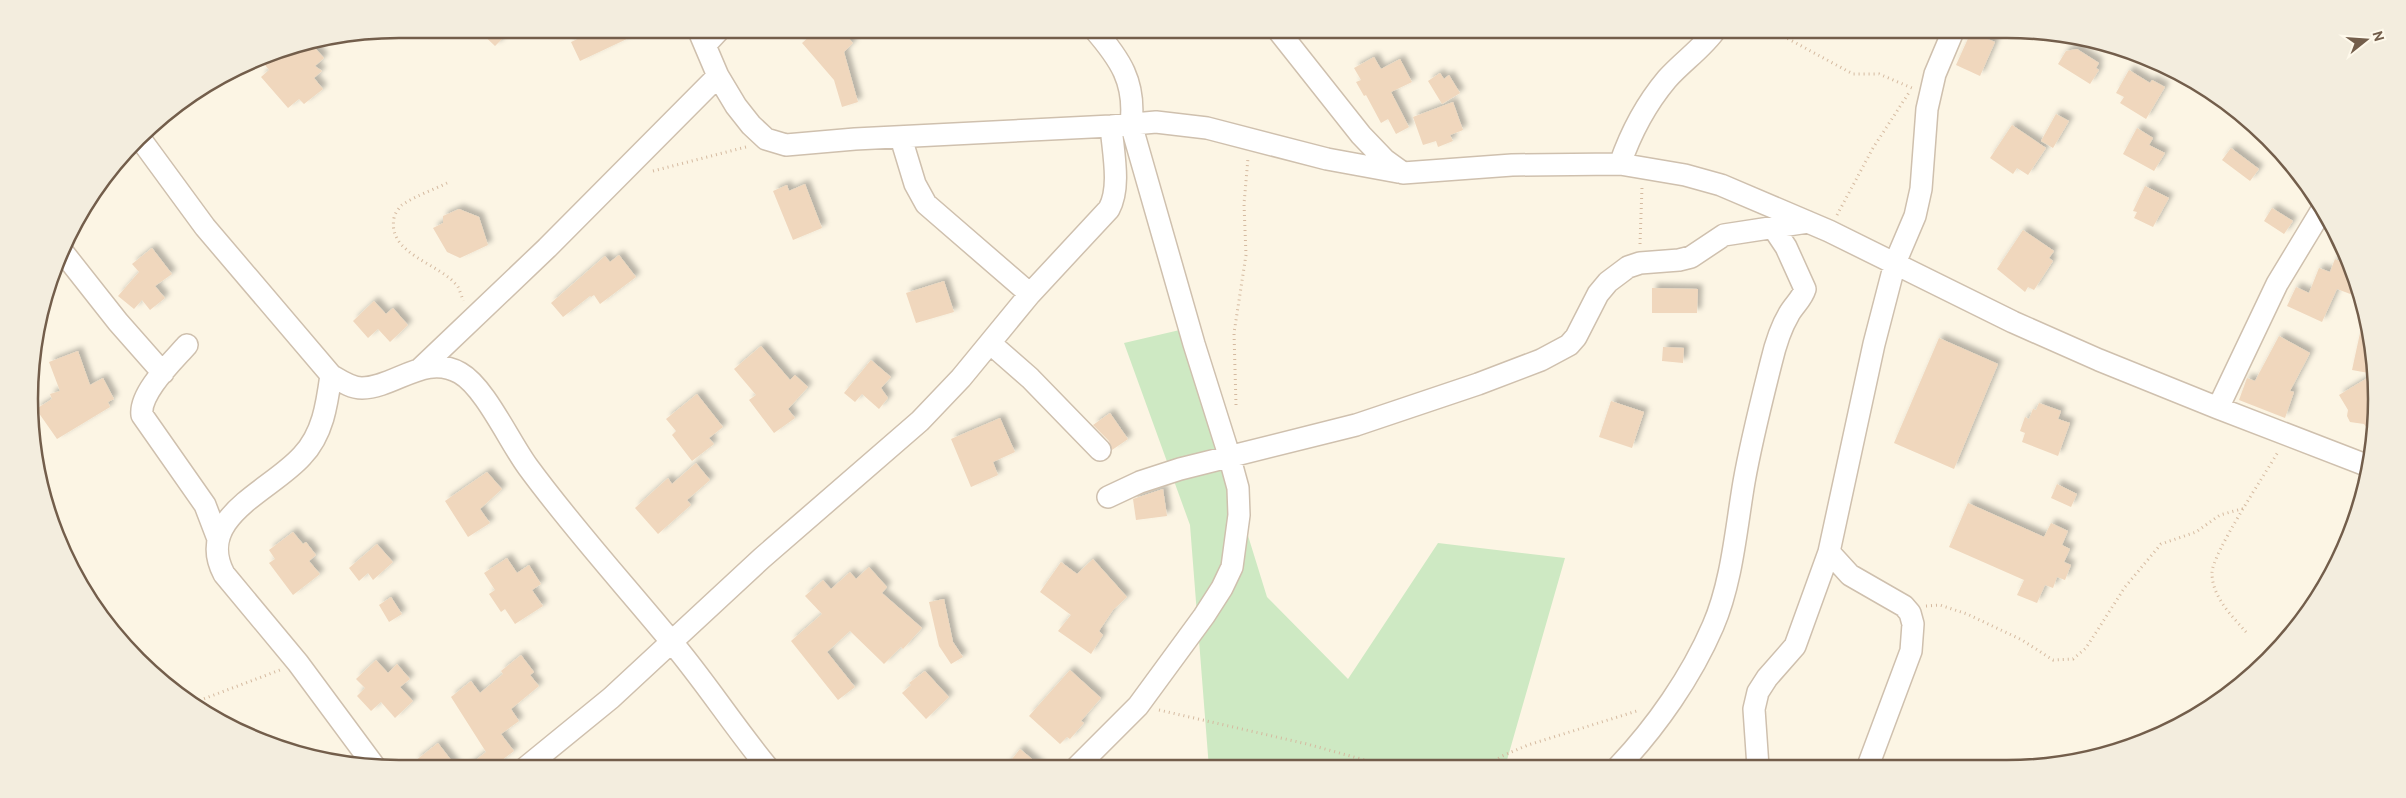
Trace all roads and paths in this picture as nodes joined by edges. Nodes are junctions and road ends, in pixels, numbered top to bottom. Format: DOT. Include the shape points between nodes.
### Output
graph roads {
  1 [pos="709,38"];
  2 [pos="1101,38"];
  3 [pos="1283,38"];
  4 [pos="1707,38"];
  5 [pos="1787,38"];
  6 [pos="1950,38"];
  7 [pos="1935,74"];
  8 [pos="718,76"];
  9 [pos="1913,89"];
  10 [pos="1121,125"];
  11 [pos="1250,137"];
  12 [pos="901,138"];
  13 [pos="766,139"];
  14 [pos="143,143"];
  15 [pos="1620,164"];
  16 [pos="1642,167"];
  17 [pos="649,172"];
  18 [pos="1404,173"];
  19 [pos="447,183"];
  20 [pos="2318,215"];
  21 [pos="1808,222"];
  22 [pos="1774,229"];
  23 [pos="1829,231"];
  24 [pos="67,257"];
  25 [pos="1895,262"];
  26 [pos="1640,263"];
  27 [pos="1030,294"];
  28 [pos="464,324"];
  29 [pos="990,343"];
  30 [pos="187,345"];
  31 [pos="421,368"];
  32 [pos="162,373"];
  33 [pos="331,375"];
  34 [pos="1236,407"];
  35 [pos="2218,408"];
  36 [pos="2288,434"];
  37 [pos="1100,450"];
  38 [pos="1229,455"];
  39 [pos="2363,464"];
  40 [pos="1108,496"];
  41 [pos="2245,508"];
  42 [pos="218,539"];
  43 [pos="1828,552"];
  44 [pos="1904,606"];
  45 [pos="2246,632"];
  46 [pos="671,641"];
  47 [pos="298,663"];
  48 [pos="1670,700"];
  49 [pos="199,701"];
  50 [pos="1138,706"];
  51 [pos="369,759"];
  52 [pos="535,760"];
  53 [pos="763,760"];
  54 [pos="1084,760"];
  55 [pos="1365,760"];
  56 [pos="1496,760"];
  57 [pos="1623,760"];
  58 [pos="1758,760"];
  59 [pos="1870,760"];
  1 -- 8 [label="street"];
  2 -- 10 [label="street" via="1123,66 1130,86 1133,106"];
  3 -- 18 [label="street" via="1361,135 1385,160"];
  4 -- 15 [label="street" via="1668,78 1642,113"];
  5 -- 9 [label="path" via="1854,74 1880,74"];
  6 -- 7 [label="street"];
  7 -- 9 [label="path"];
  7 -- 25 [label="street" via="1927,109 1921,189 1915,216"];
  8 -- 13 [label="street" via="736,106"];
  8 -- 28 [label="street" via="547,248"];
  9 -- 23 [label="path" via="1903,99 1873,148"];
  10 -- 11 [label="street" via="1156,122"];
  10 -- 12 [label="street"];
  10 -- 27 [label="street" via="1114,200 1094,227"];
  10 -- 38 [label="street"];
  11 -- 18 [label="street" via="1327,159"];
  11 -- 34 [label="path" via="1244,204 1246,255 1234,333"];
  12 -- 13 [label="street" via="786,145"];
  12 -- 27 [label="street" via="915,184 926,204"];
  13 -- 17 [label="path" via="735,152"];
  14 -- 33 [label="street" via="205,227"];
  15 -- 16 [label="street"];
  15 -- 18 [label="street"];
  16 -- 21 [label="street" via="1685,174"];
  16 -- 26 [label="path"];
  19 -- 28 [label="path" via="402,205 393,224 398,240 458,287"];
  20 -- 35 [label="street" via="2277,284"];
  21 -- 22 [label="street"];
  21 -- 23 [label="street"];
  22 -- 26 [label="street" via="1724,235 1691,257"];
  22 -- 48 [label="street" via="1790,254 1804,289 1803,295 1789,313 1773,353 1752,440 1726,582 1714,625 1695,663"];
  23 -- 25 [label="street"];
  24 -- 32 [label="street"];
  25 -- 35 [label="street" via="2013,322"];
  25 -- 43 [label="street"];
  26 -- 38 [label="street" via="1628,267 1608,282 1570,345 1541,360 1356,425"];
  27 -- 29 [label="street"];
  28 -- 31 [label="street"];
  29 -- 37 [label="street" via="1030,378"];
  29 -- 46 [label="street" via="920,421"];
  30 -- 32 [label="street"];
  31 -- 33 [label="street" via="361,388"];
  31 -- 46 [label="street" via="444,367 473,383 527,466 596,555"];
  32 -- 42 [label="street" via="141,406 142,415 205,505"];
  33 -- 42 [label="street" via="326,409 317,434 302,456 234,513 223,524"];
  35 -- 36 [label="street"];
  36 -- 39 [label="street"];
  36 -- 41 [label="path"];
  38 -- 40 [label="street" via="1140,482"];
  38 -- 50 [label="street" via="1238,488 1239,516 1232,567 1204,616"];
  41 -- 44 [label="path" via="2220,515 2196,532 2161,544 2125,587 2086,648 2073,659 2052,660 2022,640 1950,608 1940,605"];
  41 -- 45 [label="path" via="2224,542 2212,573 2214,588 2226,609"];
  42 -- 47 [label="street" via="218,563 224,574"];
  43 -- 44 [label="street" via="1850,575"];
  43 -- 58 [label="street" via="1795,646 1758,692 1754,710"];
  44 -- 59 [label="street" via="1913,624 1911,651"];
  46 -- 52 [label="street" via="611,698"];
  46 -- 53 [label="street"];
  47 -- 49 [label="path"];
  47 -- 51 [label="street"];
  48 -- 56 [label="path" via="1528,745"];
  48 -- 57 [label="street"];
  50 -- 54 [label="street"];
  50 -- 55 [label="path"];
}
